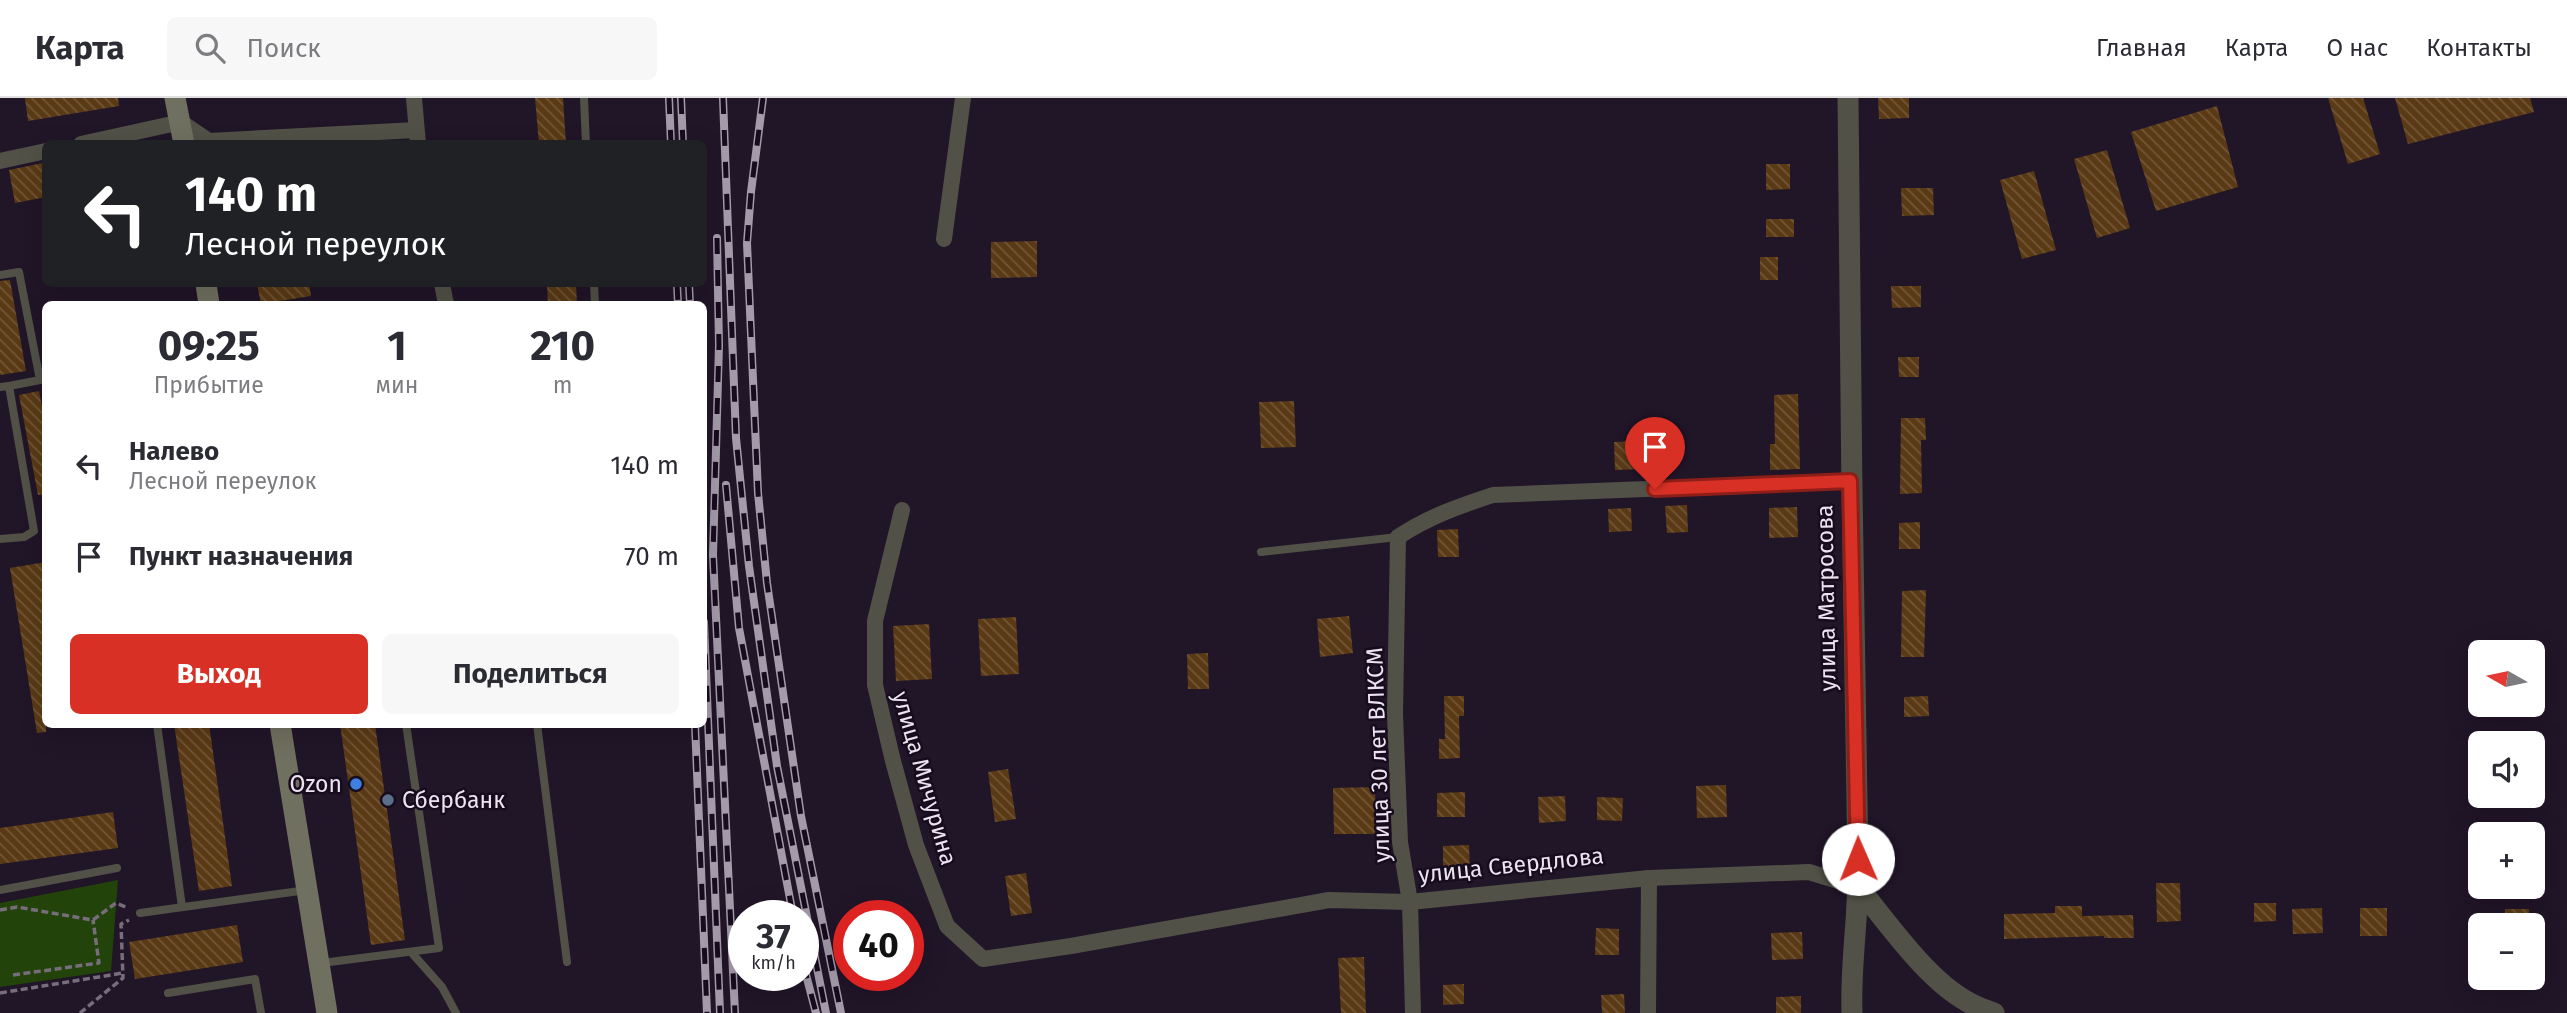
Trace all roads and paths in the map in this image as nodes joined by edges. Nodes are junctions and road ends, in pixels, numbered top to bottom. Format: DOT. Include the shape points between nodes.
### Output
graph roads {
  1 [pos="175,98"];
  2 [pos="414,98"];
  3 [pos="584,98"];
  4 [pos="963,98"];
  5 [pos="1848,98"];
  6 [pos="182,133"];
  7 [pos="417,137"];
  8 [pos="118,140"];
  9 [pos="206,140"];
  10 [pos="261,140"];
  11 [pos="586,140"];
  12 [pos="42,152"];
  13 [pos="0,160"];
  14 [pos="944,239"];
  15 [pos="0,275"];
  16 [pos="4,387"];
  17 [pos="1850,481"];
  18 [pos="902,510"];
  19 [pos="1398,537"];
  20 [pos="0,539"];
  21 [pos="1261,552"];
  22 [pos="158,728"];
  23 [pos="281,728"];
  24 [pos="407,728"];
  25 [pos="538,728"];
  26 [pos="117,868"];
  27 [pos="1649,878"];
  28 [pos="1858,887"];
  29 [pos="0,890"];
  30 [pos="307,890"];
  31 [pos="1410,901"];
  32 [pos="116,903"];
  33 [pos="182,907"];
  34 [pos="0,910"];
  35 [pos="140,914"];
  36 [pos="93,920"];
  37 [pos="411,952"];
  38 [pos="983,959"];
  39 [pos="567,962"];
  40 [pos="318,963"];
  41 [pos="123,973"];
  42 [pos="13,975"];
  43 [pos="0,993"];
  44 [pos="168,993"];
  45 [pos="80,1013"];
  46 [pos="261,1013"];
  47 [pos="327,1013"];
  48 [pos="456,1013"];
  49 [pos="1413,1013"];
  50 [pos="1648,1013"];
  51 [pos="1852,1013"];
  52 [pos="1994,1013"];
  1 -- 6 [label="main road"];
  2 -- 7 [label="street"];
  3 -- 11 [label="lane"];
  4 -- 14 [label="street"];
  5 -- 17 [label="street, улица Матросова"];
  6 -- 8 [label="street"];
  6 -- 9 [label="street"];
  7 -- 10 [label="street"];
  12 -- 13 [label="street"];
  15 -- 16 [label="lane" via="19,272 40,380"];
  16 -- 20 [label="lane" via="34,531 24,537"];
  17 -- 19 [label="street" via="1493,495 1449,509"];
  17 -- 28 [label="street, улица Матросова"];
  18 -- 38 [label="street, улица Мичурина" via="875,621 875,685 916,845 947,926"];
  19 -- 21 [label="lane"];
  19 -- 31 [label="street, улица 30 лет ВЛКСМ" via="1395,714 1400,842"];
  22 -- 33 [label="lane"];
  23 -- 30 [label="main road"];
  24 -- 37 [label="lane" via="439,948"];
  25 -- 39 [label="lane"];
  26 -- 29 [label="lane"];
  27 -- 28 [label="street, улица Свердлова" via="1809,872"];
  27 -- 31 [label="street, улица Свердлова"];
  27 -- 50 [label="street"];
  28 -- 51 [label="street, улица Матросова"];
  28 -- 52 [label="street" via="1943,983 1968,1002"];
  30 -- 33 [label="lane"];
  30 -- 40 [label="main road"];
  31 -- 38 [label="street, улица Свердлова" via="1329,900"];
  31 -- 49 [label="street, улица 30 лет ВЛКСМ"];
  32 -- 36 [label="path"];
  33 -- 35 [label="lane"];
  34 -- 36 [label="path" via="18,907"];
  35 -- 41 [label="path" via="121,924"];
  36 -- 42 [label="path" via="99,963"];
  37 -- 40 [label="lane"];
  37 -- 48 [label="lane" via="442,987"];
  40 -- 47 [label="main road"];
  41 -- 43 [label="path"];
  41 -- 45 [label="path" via="123,978"];
  44 -- 46 [label="lane" via="255,979"];
}
